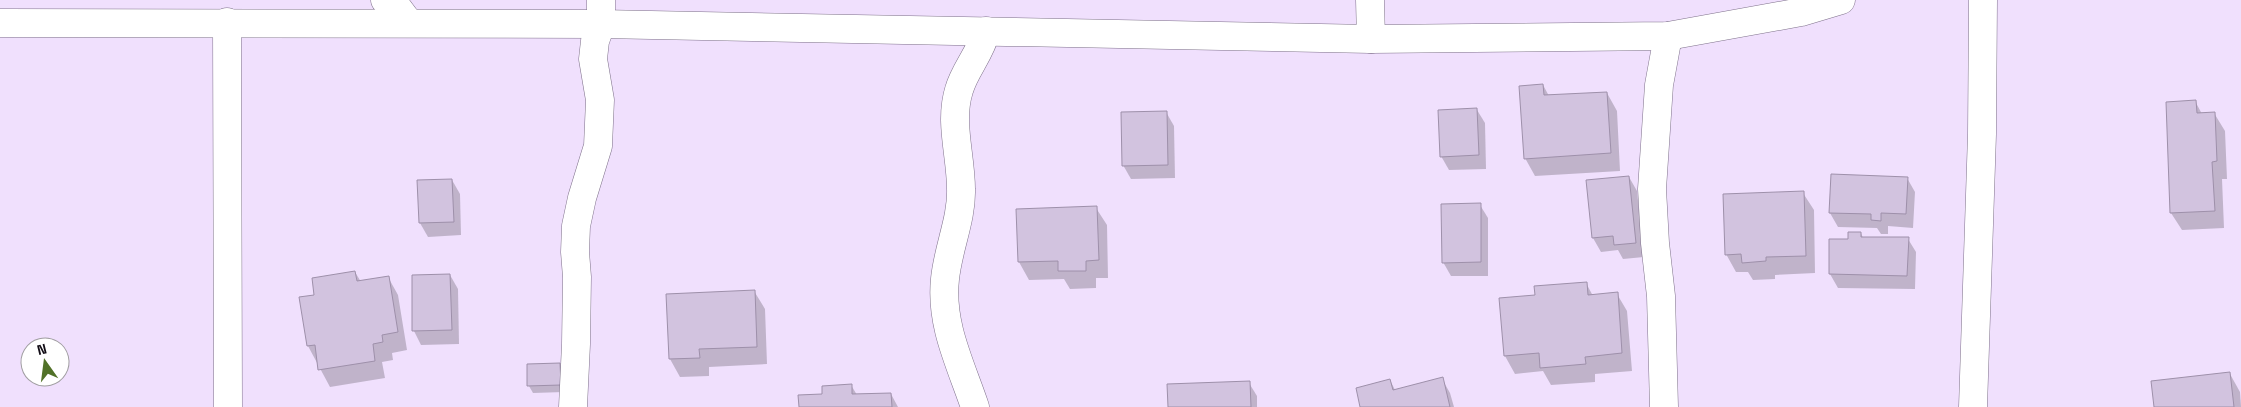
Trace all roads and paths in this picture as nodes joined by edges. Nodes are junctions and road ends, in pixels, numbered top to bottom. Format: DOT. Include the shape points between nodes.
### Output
graph roads {
  1 [pos="385,0"];
  2 [pos="1370,0"];
  3 [pos="1841,0"];
  4 [pos="1983,0"];
  5 [pos="601,12"];
  6 [pos="227,22"];
  7 [pos="409,23"];
  8 [pos="0,24"];
  9 [pos="986,31"];
  10 [pos="1668,36"];
  11 [pos="1371,39"];
  12 [pos="228,407"];
  13 [pos="573,407"];
  14 [pos="975,407"];
  15 [pos="1664,407"];
  16 [pos="1973,407"];
  1 -- 7 [label="street" via="397,7"];
  2 -- 11 [label="street"];
  3 -- 10 [label="street" via="1801,12"];
  4 -- 16 [label="street"];
  5 -- 7 [label="street"];
  5 -- 9 [label="street"];
  5 -- 13 [label="street" via="593,59 600,100 598,146 576,226"];
  6 -- 7 [label="street"];
  6 -- 8 [label="street"];
  6 -- 12 [label="street"];
  9 -- 11 [label="street"];
  9 -- 14 [label="street" via="959,89 956,104 961,189 944,298 947,325 958,366"];
  10 -- 11 [label="street"];
  10 -- 15 [label="street" via="1659,85 1652,189 1661,296"];
}
